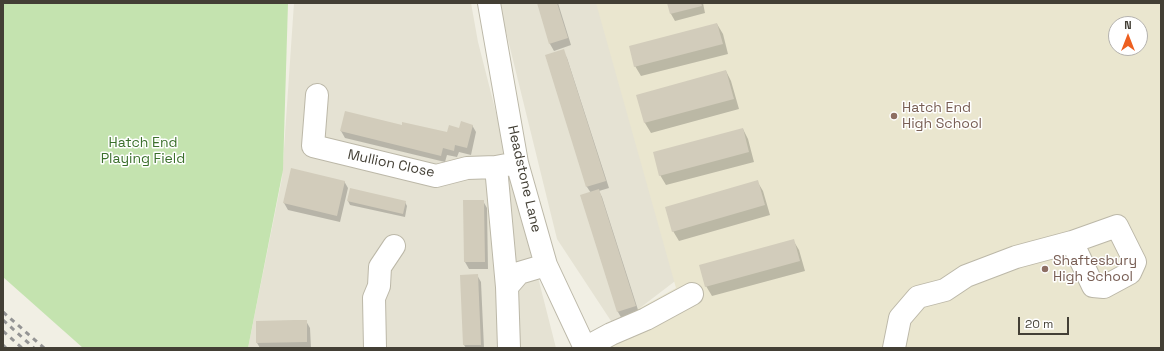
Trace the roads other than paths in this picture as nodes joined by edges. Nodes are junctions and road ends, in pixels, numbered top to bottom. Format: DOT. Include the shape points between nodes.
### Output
graph roads {
  1 [pos="489,3"];
  2 [pos="317,95"];
  3 [pos="517,163"];
  4 [pos="496,167"];
  5 [pos="1072,242"];
  6 [pos="394,246"];
  7 [pos="546,265"];
  8 [pos="507,288"];
  9 [pos="692,294"];
  10 [pos="375,348"];
  11 [pos="509,348"];
  12 [pos="585,348"];
  13 [pos="894,348"];
  1 -- 3 [label="street, Headstone Lane"];
  2 -- 4 [label="street, Mullion Close" via="313,146 436,176 467,168"];
  3 -- 4 [label="street, Mullion Close"];
  3 -- 7 [label="street, Headstone Lane"];
  4 -- 8 [label="street"];
  5 -- 13 [label="street" via="1016,256 966,276 945,290 918,297 900,318"];
  6 -- 10 [label="street" via="380,267 379,286 374,298"];
  7 -- 8 [label="street" via="519,273"];
  7 -- 12 [label="street, Headstone Lane"];
  8 -- 11 [label="street"];
  9 -- 12 [label="street"];
}
